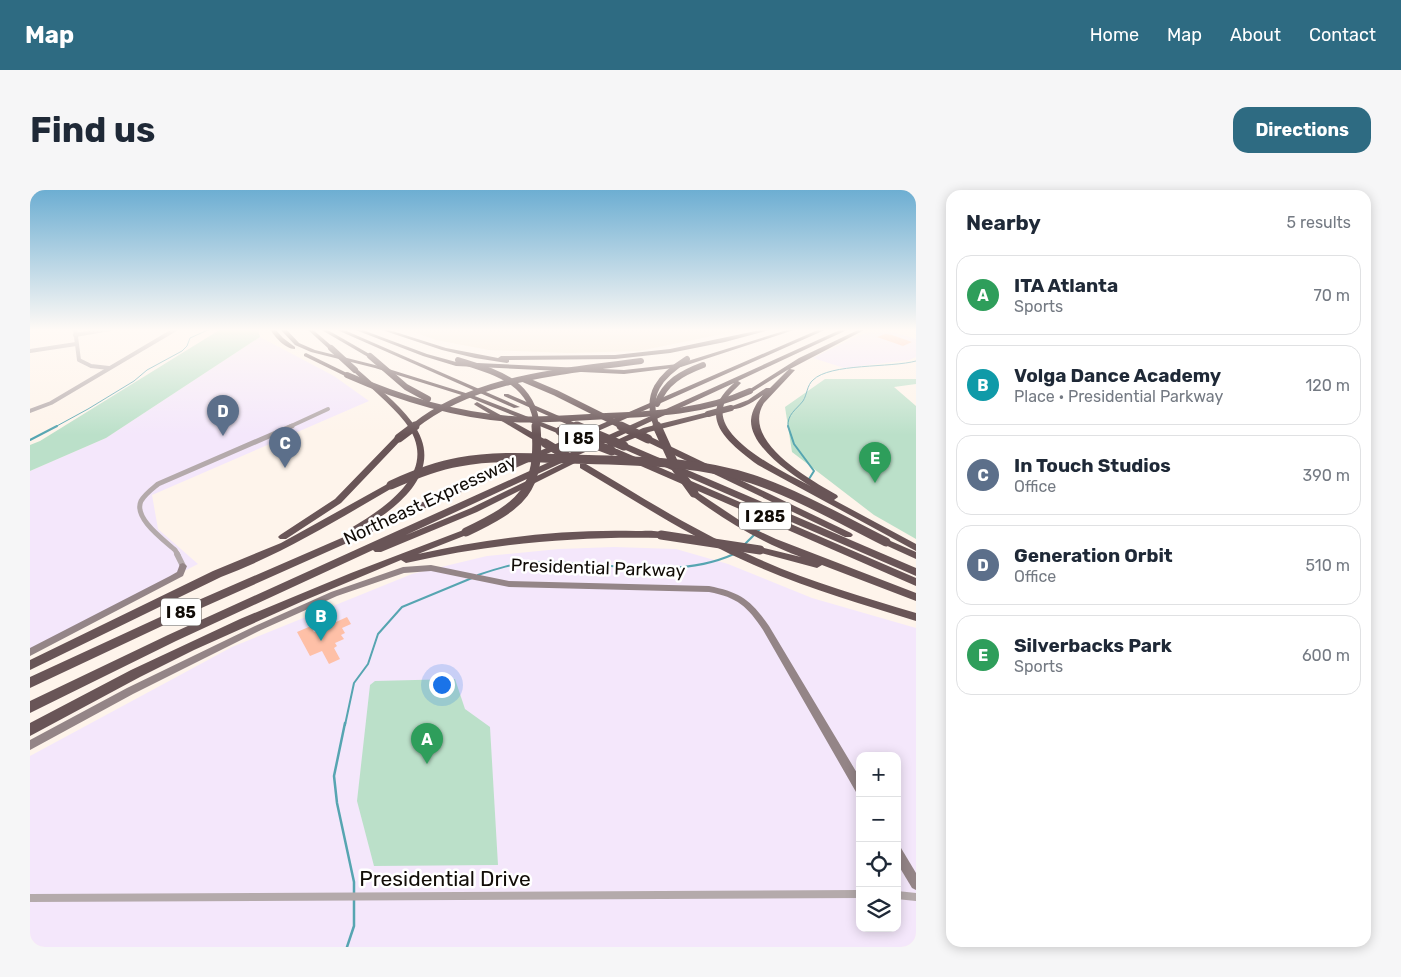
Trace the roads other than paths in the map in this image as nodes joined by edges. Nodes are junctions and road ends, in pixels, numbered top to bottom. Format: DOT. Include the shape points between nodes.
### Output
graph roads {
  1 [pos="88,364"];
  2 [pos="114,364"];
  3 [pos="326,364"];
  4 [pos="349,364"];
  5 [pos="366,364"];
  6 [pos="380,364"];
  7 [pos="418,364"];
  8 [pos="435,364"];
  9 [pos="463,364"];
  10 [pos="472,364"];
  11 [pos="474,364"];
  12 [pos="559,364"];
  13 [pos="612,364"];
  14 [pos="668,364"];
  15 [pos="679,364"];
  16 [pos="682,364"];
  17 [pos="706,364"];
  18 [pos="742,364"];
  19 [pos="767,364"];
  20 [pos="791,364"];
  21 [pos="799,364"];
  22 [pos="108,368"];
  23 [pos="114,369"];
  24 [pos="792,370"];
  25 [pos="752,371"];
  26 [pos="427,384"];
  27 [pos="328,409"];
  28 [pos="449,409"];
  29 [pos="30,411"];
  30 [pos="563,430"];
  31 [pos="663,442"];
  32 [pos="916,544"];
  33 [pos="334,545"];
  34 [pos="916,548"];
  35 [pos="916,556"];
  36 [pos="183,566"];
  37 [pos="376,567"];
  38 [pos="322,569"];
  39 [pos="916,570"];
  40 [pos="217,574"];
  41 [pos="916,582"];
  42 [pos="916,598"];
  43 [pos="916,617"];
  44 [pos="30,652"];
  45 [pos="30,666"];
  46 [pos="30,683"];
  47 [pos="30,707"];
  48 [pos="30,730"];
  49 [pos="30,745"];
  50 [pos="856,781"];
  51 [pos="901,859"];
  52 [pos="916,884"];
  53 [pos="856,894"];
  54 [pos="901,896"];
  55 [pos="916,897"];
  56 [pos="30,898"];
  1 -- 22 [label="street"];
  2 -- 22 [label="street"];
  3 -- 28 [label="highway, bridge" via="372,386"];
  4 -- 33 [label="highway, bridge" via="411,424 419,441 421,462 412,484 391,506"];
  5 -- 26 [label="highway"];
  6 -- 28 [label="highway, bridge" via="406,387"];
  7 -- 30 [label="highway"];
  8 -- 39 [label="highway, I 285, bridge"];
  9 -- 15 [label="highway" via="624,372 667,369"];
  10 -- 37 [label="highway, bridge" via="515,384 526,394 535,410 537,466 533,478 518,501 488,522"];
  11 -- 39 [label="highway, bridge" via="543,387"];
  12 -- 14 [label="highway" via="652,367"];
  13 -- 40 [label="highway, bridge" via="522,378 485,388 442,406 412,426 352,488 320,514"];
  16 -- 31 [label="highway, bridge" via="667,373 655,390 652,408"];
  17 -- 31 [label="highway, bridge" via="677,377 659,396 657,412"];
  18 -- 33 [label="highway, Northeast Expressway / I 85"];
  19 -- 25 [label="highway, Northeast Expressway / I 85"];
  20 -- 28 [label="highway, bridge" via="750,391 714,405 652,414 512,419"];
  21 -- 24 [label="highway"];
  22 -- 23 [label="street"];
  22 -- 29 [label="street" via="51,403"];
  24 -- 32 [label="highway" via="756,413 758,433 769,449 802,477"];
  24 -- 38 [label="highway, bridge" via="760,396 730,408 628,436 474,510 357,559"];
  25 -- 34 [label="highway" via="745,380 728,390 720,402 720,418 733,440 761,463"];
  25 -- 38 [label="highway, Northeast Expressway / I 85"];
  26 -- 30 [label="highway"];
  26 -- 43 [label="highway, bridge" via="478,405 748,558 804,581"];
  27 -- 36 [label="street" via="158,484 145,494 140,503 140,514 175,550"];
  30 -- 41 [label="highway, I 285, bridge"];
  31 -- 42 [label="highway, bridge" via="684,483 733,522"];
  33 -- 46 [label="highway, Northeast Expressway / I 85"];
  35 -- 40 [label="highway, bridge" via="772,487 724,471 681,464 523,457 486,458 434,468 391,485 300,536"];
  36 -- 44 [label="street" via="180,574 173,578"];
  37 -- 42 [label="highway, bridge" via="451,549 503,541 560,535 661,535 760,550"];
  37 -- 48 [label="highway" via="294,598 167,657"];
  38 -- 47 [label="highway, Northeast Expressway / I 85" via="115,664"];
  40 -- 45 [label="highway"];
  49 -- 50 [label="street, Presidential Parkway" via="258,628 342,591 403,570 431,568 526,585 709,588 740,598 754,609"];
  51 -- 52 [label="street"];
  53 -- 56 [label="street, Presidential Drive"];
  54 -- 55 [label="street"];
}
